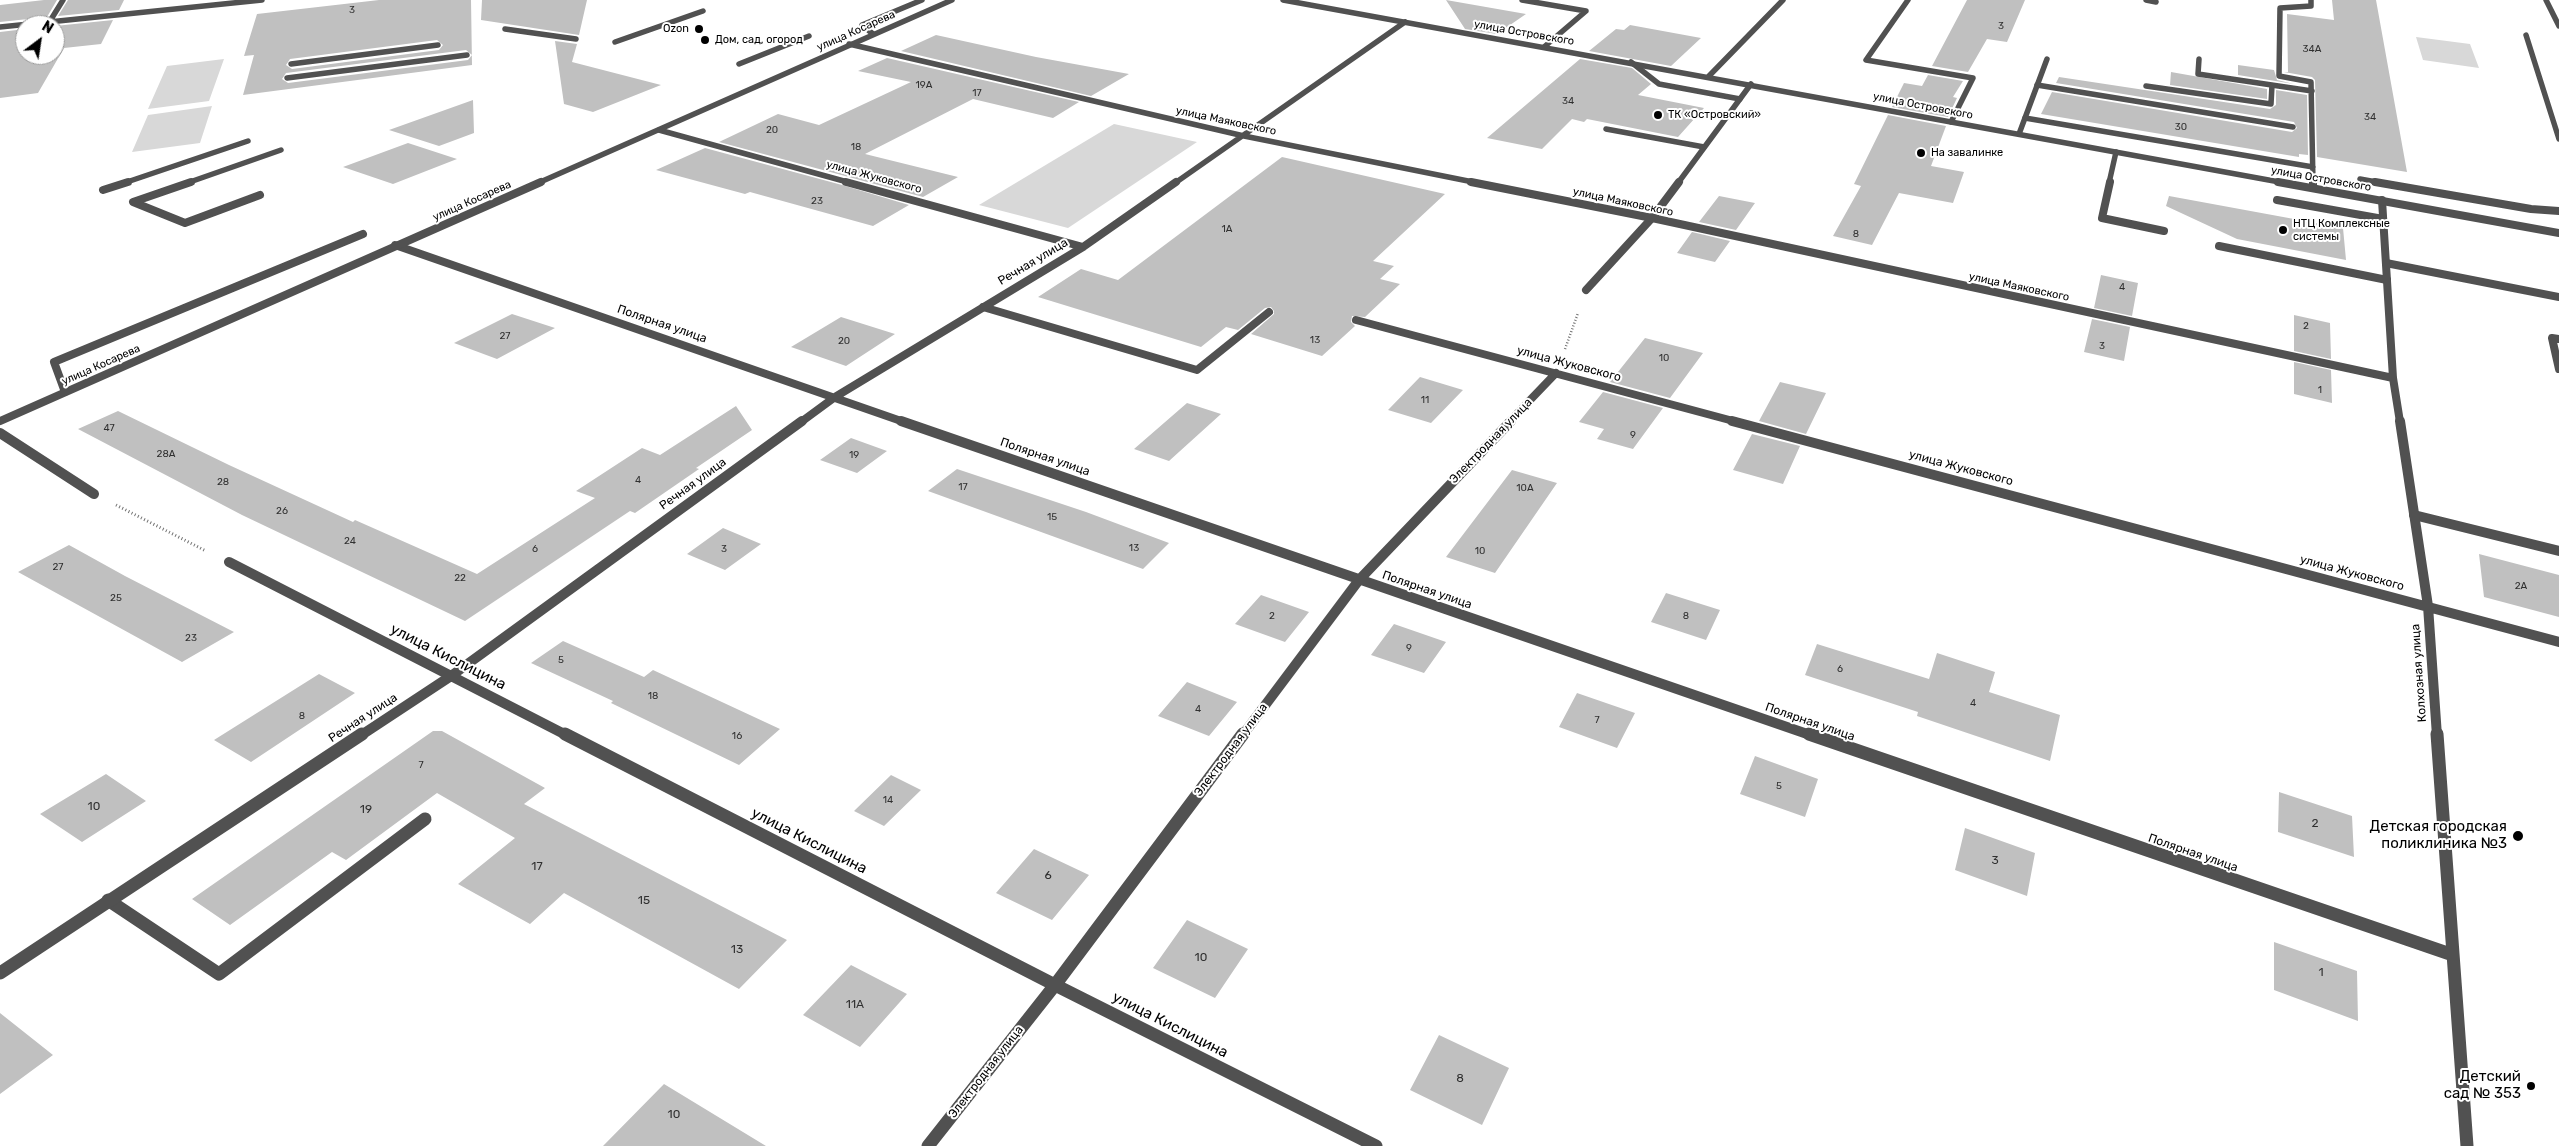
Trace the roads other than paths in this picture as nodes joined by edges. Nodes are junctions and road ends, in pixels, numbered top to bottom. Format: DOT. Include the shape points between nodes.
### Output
graph roads {
  1 [pos="63,0"];
  2 [pos="262,0"];
  3 [pos="922,0"];
  4 [pos="952,0"];
  5 [pos="1283,0"];
  6 [pos="1522,0"];
  7 [pos="1783,0"];
  8 [pos="1908,0"];
  9 [pos="2146,0"];
  10 [pos="2311,0"];
  11 [pos="2546,0"];
  12 [pos="2156,2"];
  13 [pos="703,12"];
  14 [pos="54,15"];
  15 [pos="65,20"];
  16 [pos="1405,22"];
  17 [pos="15,24"];
  18 [pos="0,26"];
  19 [pos="2559,26"];
  20 [pos="505,29"];
  21 [pos="873,34"];
  22 [pos="2526,35"];
  23 [pos="809,36"];
  24 [pos="576,39"];
  25 [pos="615,42"];
  26 [pos="849,44"];
  27 [pos="438,45"];
  28 [pos="1544,47"];
  29 [pos="467,55"];
  30 [pos="2048,59"];
  31 [pos="2198,59"];
  32 [pos="1631,62"];
  33 [pos="291,64"];
  34 [pos="739,64"];
  35 [pos="1709,76"];
  36 [pos="287,78"];
  37 [pos="1751,84"];
  38 [pos="2037,85"];
  39 [pos="2272,85"];
  40 [pos="2146,86"];
  41 [pos="2312,91"];
  42 [pos="1740,99"];
  43 [pos="2025,118"];
  44 [pos="1951,122"];
  45 [pos="2293,127"];
  46 [pos="1606,129"];
  47 [pos="659,130"];
  48 [pos="2019,134"];
  49 [pos="1244,136"];
  50 [pos="2559,139"];
  51 [pos="248,141"];
  52 [pos="1704,147"];
  53 [pos="281,150"];
  54 [pos="2116,152"];
  55 [pos="2313,167"];
  56 [pos="2360,179"];
  57 [pos="2313,187"];
  58 [pos="103,190"];
  59 [pos="260,195"];
  60 [pos="2277,200"];
  61 [pos="2382,200"];
  62 [pos="2559,211"];
  63 [pos="1652,218"];
  64 [pos="2383,219"];
  65 [pos="2164,231"];
  66 [pos="2559,233"];
  67 [pos="363,234"];
  68 [pos="395,246"];
  69 [pos="2219,246"];
  70 [pos="1082,247"];
  71 [pos="2386,263"];
  72 [pos="2387,280"];
  73 [pos="1586,290"];
  74 [pos="2559,297"];
  75 [pos="984,307"];
  76 [pos="1269,312"];
  77 [pos="1356,320"];
  78 [pos="2559,339"];
  79 [pos="2559,369"];
  80 [pos="1556,373"];
  81 [pos="2393,378"];
  82 [pos="65,392"];
  83 [pos="835,397"];
  84 [pos="0,421"];
  85 [pos="0,434"];
  86 [pos="94,494"];
  87 [pos="2414,515"];
  88 [pos="2559,551"];
  89 [pos="229,562"];
  90 [pos="1359,580"];
  91 [pos="2428,606"];
  92 [pos="2559,642"];
  93 [pos="451,676"];
  94 [pos="425,819"];
  95 [pos="108,900"];
  96 [pos="2453,955"];
  97 [pos="0,974"];
  98 [pos="1055,985"];
  99 [pos="928,1146"];
  100 [pos="1376,1146"];
  101 [pos="2467,1146"];
  1 -- 14 [label="street"];
  2 -- 15 [label="street"];
  3 -- 21 [label="street" via="862,25"];
  4 -- 21 [label="street, улица Косарева"];
  5 -- 16 [label="street, улица Островского"];
  6 -- 28 [label="street" via="1586,11"];
  7 -- 35 [label="street"];
  8 -- 44 [label="street" via="1866,60 1974,78"];
  9 -- 12 [label="street"];
  10 -- 41 [label="street" via="2311,6 2280,8 2279,76 2311,82"];
  11 -- 19 [label="street"];
  13 -- 25 [label="street"];
  16 -- 28 [label="street, улица Островского"];
  16 -- 49 [label="street, Речная улица"];
  17 -- 18 [label="street"];
  20 -- 24 [label="street"];
  21 -- 26 [label="street, улица Косарева"];
  22 -- 50 [label="street"];
  23 -- 34 [label="street"];
  26 -- 47 [label="street, улица Косарева"];
  26 -- 49 [label="street, улица Маяковского"];
  27 -- 33 [label="street"];
  28 -- 32 [label="street, улица Островского"];
  29 -- 36 [label="street"];
  30 -- 38 [label="street"];
  31 -- 39 [label="street" via="2198,74"];
  32 -- 35 [label="street, улица Островского"];
  32 -- 42 [label="street" via="1659,84"];
  35 -- 37 [label="street, улица Островского"];
  37 -- 42 [label="street"];
  37 -- 44 [label="street, улица Островского"];
  38 -- 43 [label="street"];
  38 -- 45 [label="street"];
  39 -- 40 [label="street" via="2271,104"];
  39 -- 41 [label="street"];
  41 -- 55 [label="street"];
  42 -- 52 [label="street"];
  43 -- 48 [label="street"];
  43 -- 55 [label="street"];
  44 -- 48 [label="street, улица Островского"];
  46 -- 52 [label="street"];
  47 -- 68 [label="street, улица Косарева"];
  47 -- 70 [label="street, улица Жуковского"];
  48 -- 54 [label="street, улица Островского"];
  49 -- 63 [label="street, улица Маяковского"];
  49 -- 70 [label="street, Речная улица"];
  51 -- 58 [label="street"];
  52 -- 63 [label="street"];
  53 -- 59 [label="street" via="133,202 185,223"];
  54 -- 57 [label="street, улица Островского"];
  54 -- 65 [label="street" via="2102,218"];
  55 -- 57 [label="street"];
  56 -- 62 [label="street"];
  57 -- 61 [label="street, улица Островского"];
  60 -- 64 [label="street"];
  61 -- 64 [label="street, Колхозная улица"];
  61 -- 66 [label="street, улица Островского"];
  63 -- 73 [label="street"];
  63 -- 81 [label="street, улица Маяковского"];
  64 -- 71 [label="street, Колхозная улица"];
  67 -- 82 [label="street" via="54,362"];
  68 -- 82 [label="street, улица Косарева"];
  68 -- 83 [label="street, Полярная улица"];
  69 -- 72 [label="street"];
  70 -- 75 [label="street, Речная улица"];
  71 -- 72 [label="street, Колхозная улица"];
  71 -- 74 [label="street"];
  72 -- 81 [label="street, Колхозная улица"];
  75 -- 76 [label="street" via="1197,370"];
  75 -- 83 [label="street, Речная улица"];
  77 -- 80 [label="street, улица Жуковского"];
  78 -- 79 [label="street" via="2552,338"];
  80 -- 90 [label="street, Электродная улица"];
  80 -- 91 [label="street, улица Жуковского"];
  81 -- 87 [label="street, Колхозная улица"];
  82 -- 84 [label="street, улица Косарева"];
  83 -- 90 [label="street, Полярная улица"];
  83 -- 93 [label="street, Речная улица"];
  85 -- 86 [label="street"];
  87 -- 88 [label="street"];
  87 -- 91 [label="street, Колхозная улица"];
  89 -- 93 [label="street, улица Кислицина"];
  90 -- 96 [label="street, Полярная улица"];
  90 -- 98 [label="street, Электродная улица"];
  91 -- 92 [label="street, улица Жуковского"];
  91 -- 96 [label="street, Колхозная улица"];
  93 -- 95 [label="street, Речная улица"];
  93 -- 98 [label="street, улица Кислицина"];
  94 -- 95 [label="street" via="219,974"];
  95 -- 97 [label="street, Речная улица"];
  96 -- 101 [label="street, Колхозная улица"];
  98 -- 99 [label="street, Электродная улица"];
  98 -- 100 [label="street, улица Кислицина"];
}
